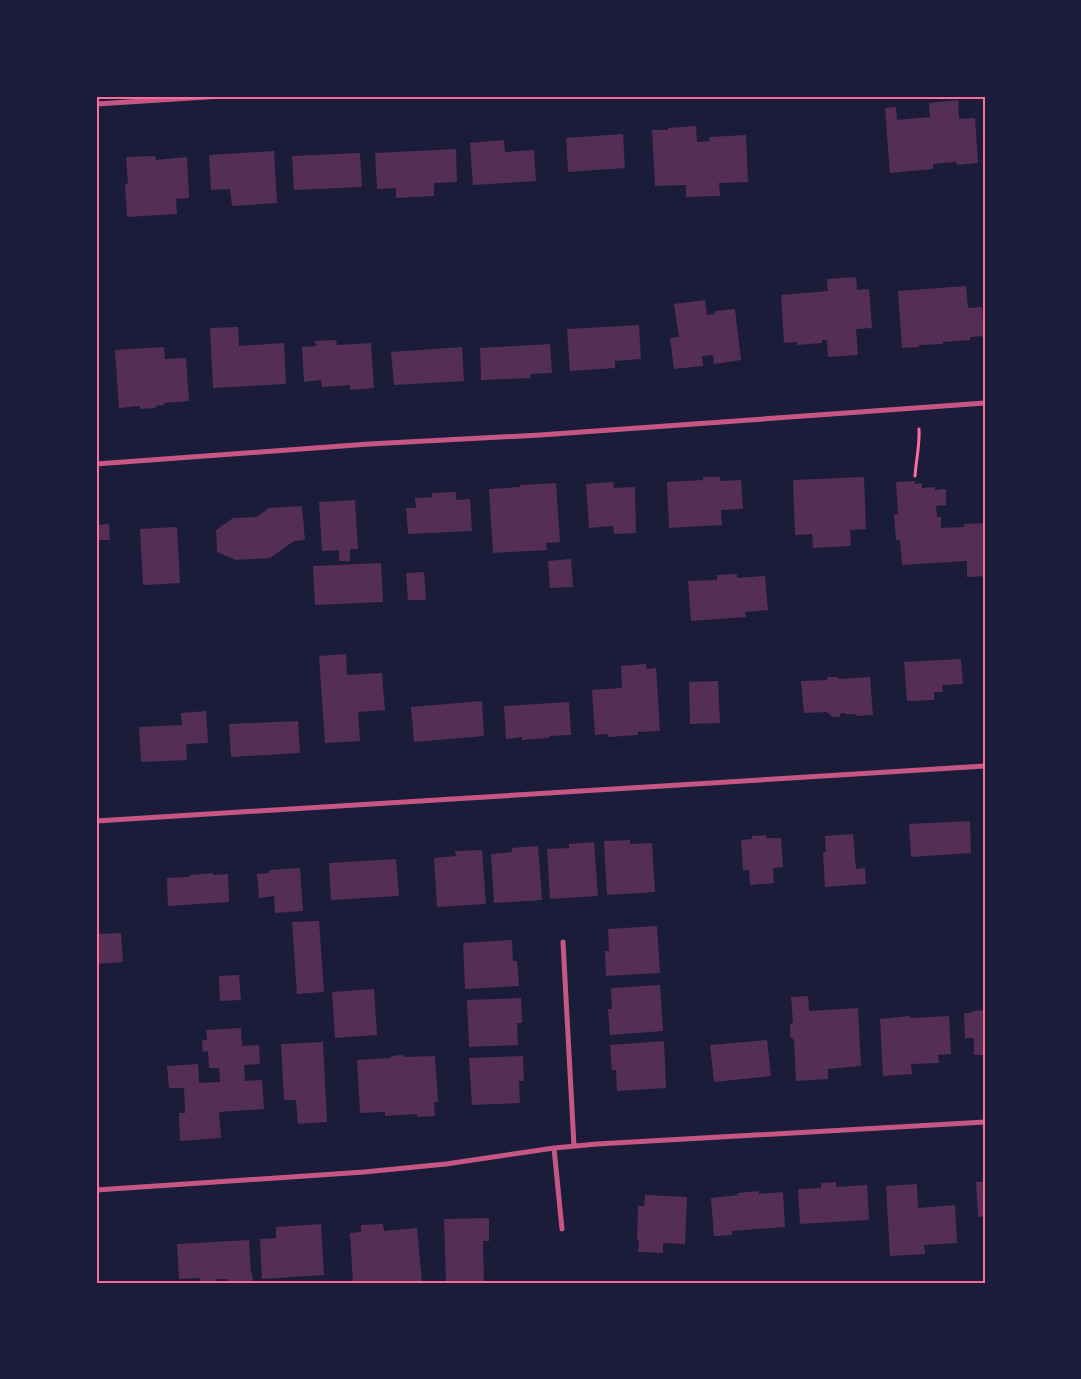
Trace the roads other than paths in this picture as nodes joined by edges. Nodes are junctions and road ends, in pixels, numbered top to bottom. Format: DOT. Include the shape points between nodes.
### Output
graph roads {
  1 [pos="223,96"];
  2 [pos="96,104"];
  3 [pos="985,403"];
  4 [pos="96,464"];
  5 [pos="985,766"];
  6 [pos="96,821"];
  7 [pos="562,942"];
  8 [pos="985,1122"];
  9 [pos="574,1146"];
  10 [pos="554,1148"];
  11 [pos="96,1190"];
  12 [pos="562,1229"];
  1 -- 2 [label="street"];
  3 -- 4 [label="street"];
  5 -- 6 [label="street"];
  7 -- 9 [label="street"];
  8 -- 9 [label="street"];
  9 -- 10 [label="street"];
  10 -- 11 [label="street" via="364,1172"];
  10 -- 12 [label="street"];
}
